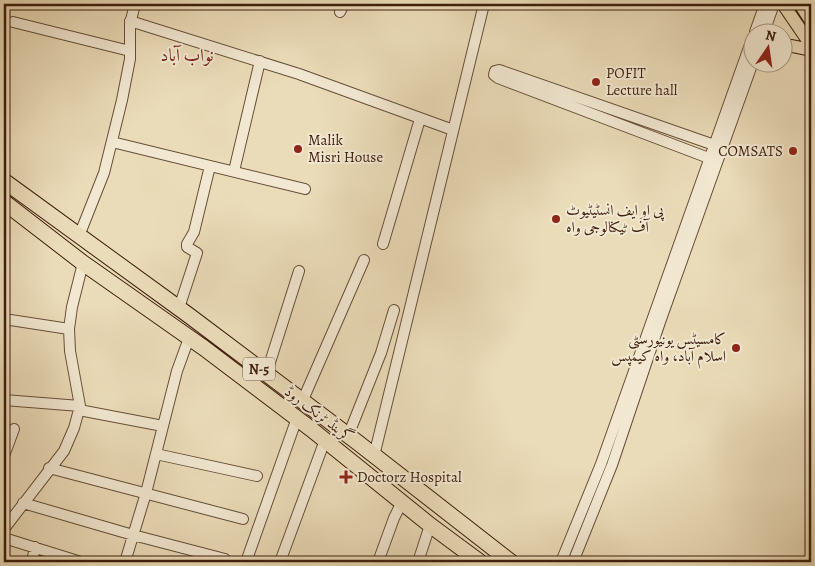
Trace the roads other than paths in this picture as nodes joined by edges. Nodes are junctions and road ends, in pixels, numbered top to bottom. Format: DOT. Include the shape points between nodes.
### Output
graph roads {
  1 [pos="135,4"];
  2 [pos="484,4"];
  3 [pos="765,4"];
  4 [pos="774,4"];
  5 [pos="783,4"];
  6 [pos="800,4"];
  7 [pos="130,21"];
  8 [pos="811,21"];
  9 [pos="13,22"];
  10 [pos="759,22"];
  11 [pos="768,22"];
  12 [pos="811,45"];
  13 [pos="792,46"];
  14 [pos="811,50"];
  15 [pos="130,51"];
  16 [pos="260,61"];
  17 [pos="743,72"];
  18 [pos="749,72"];
  19 [pos="420,119"];
  20 [pos="453,130"];
  21 [pos="112,142"];
  22 [pos="718,147"];
  23 [pos="714,160"];
  24 [pos="210,166"];
  25 [pos="234,172"];
  26 [pos="4,181"];
  27 [pos="305,189"];
  28 [pos="4,205"];
  29 [pos="79,236"];
  30 [pos="383,244"];
  31 [pos="364,260"];
  32 [pos="83,263"];
  33 [pos="299,271"];
  34 [pos="179,308"];
  35 [pos="394,310"];
  36 [pos="4,319"];
  37 [pos="69,329"];
  38 [pos="189,338"];
  39 [pos="266,375"];
  40 [pos="4,400"];
  41 [pos="302,402"];
  42 [pos="79,408"];
  43 [pos="297,418"];
  44 [pos="163,426"];
  45 [pos="14,429"];
  46 [pos="348,436"];
  47 [pos="325,440"];
  48 [pos="156,454"];
  49 [pos="4,456"];
  50 [pos="374,456"];
  51 [pos="49,468"];
  52 [pos="257,476"];
  53 [pos="146,493"];
  54 [pos="402,502"];
  55 [pos="23,503"];
  56 [pos="243,519"];
  57 [pos="430,525"];
  58 [pos="4,529"];
  59 [pos="133,535"];
  60 [pos="4,538"];
  61 [pos="35,547"];
  62 [pos="225,559"];
  63 [pos="32,562"];
  64 [pos="81,562"];
  65 [pos="125,562"];
  66 [pos="246,562"];
  67 [pos="280,562"];
  68 [pos="378,562"];
  69 [pos="418,562"];
  70 [pos="480,562"];
  71 [pos="511,562"];
  72 [pos="560,562"];
  73 [pos="573,562"];
  1 -- 7 [label="street"];
  2 -- 20 [label="street"];
  3 -- 10 [label="street"];
  4 -- 11 [label="street"];
  5 -- 12 [label="main road"];
  6 -- 8 [label="main road"];
  7 -- 15 [label="street"];
  7 -- 16 [label="street"];
  9 -- 15 [label="street"];
  13 -- 14 [label="main road"];
  15 -- 21 [label="street"];
  16 -- 19 [label="street"];
  16 -- 25 [label="street"];
  17 -- 22 [label="street"];
  18 -- 22 [label="street"];
  19 -- 20 [label="street"];
  19 -- 30 [label="street"];
  20 -- 50 [label="street"];
  21 -- 24 [label="street"];
  21 -- 29 [label="street" via="104,173"];
  22 -- 23 [label="street"];
  22 -- 23 [label="street" via="495,71 498,78"];
  23 -- 72 [label="street" via="601,464"];
  23 -- 73 [label="street" via="612,465"];
  24 -- 25 [label="street"];
  24 -- 34 [label="street" via="194,232 187,244 196,253"];
  25 -- 27 [label="street"];
  26 -- 29 [label="highway, گرینڈ ٹرنک روڈ / N-5"];
  28 -- 32 [label="highway, گرینڈ ٹرنک روڈ / N-5"];
  29 -- 34 [label="highway, گرینڈ ٹرنک روڈ / N-5"];
  31 -- 41 [label="street"];
  32 -- 37 [label="street"];
  32 -- 38 [label="highway, گرینڈ ٹرنک روڈ / N-5"];
  33 -- 39 [label="street"];
  34 -- 39 [label="highway, گرینڈ ٹرنک روڈ / N-5"];
  35 -- 46 [label="street" via="381,353"];
  36 -- 37 [label="street"];
  37 -- 42 [label="street"];
  38 -- 43 [label="highway, گرینڈ ٹرنک روڈ / N-5"];
  38 -- 44 [label="street"];
  39 -- 41 [label="highway, گرینڈ ٹرنک روڈ / N-5"];
  40 -- 42 [label="street"];
  41 -- 46 [label="highway, گرینڈ ٹرنک روڈ / N-5"];
  42 -- 44 [label="street"];
  42 -- 51 [label="street" via="64,450"];
  43 -- 47 [label="highway, گرینڈ ٹرنک روڈ / N-5"];
  43 -- 66 [label="street"];
  44 -- 48 [label="street"];
  45 -- 49 [label="street"];
  46 -- 50 [label="highway, گرینڈ ٹرنک روڈ / N-5"];
  47 -- 54 [label="highway, گرینڈ ٹرنک روڈ / N-5"];
  47 -- 67 [label="street"];
  48 -- 52 [label="street"];
  48 -- 53 [label="street"];
  50 -- 71 [label="highway, گرینڈ ٹرنک روڈ / N-5"];
  51 -- 53 [label="street"];
  51 -- 55 [label="street"];
  53 -- 56 [label="street"];
  53 -- 59 [label="street"];
  54 -- 57 [label="highway, گرینڈ ٹرنک روڈ / N-5"];
  54 -- 68 [label="street"];
  55 -- 58 [label="street"];
  55 -- 59 [label="street"];
  57 -- 69 [label="street"];
  57 -- 70 [label="highway, گرینڈ ٹرنک روڈ / N-5"];
  59 -- 62 [label="street"];
  59 -- 65 [label="street"];
  60 -- 61 [label="street"];
  61 -- 63 [label="street"];
  61 -- 64 [label="street"];
}
